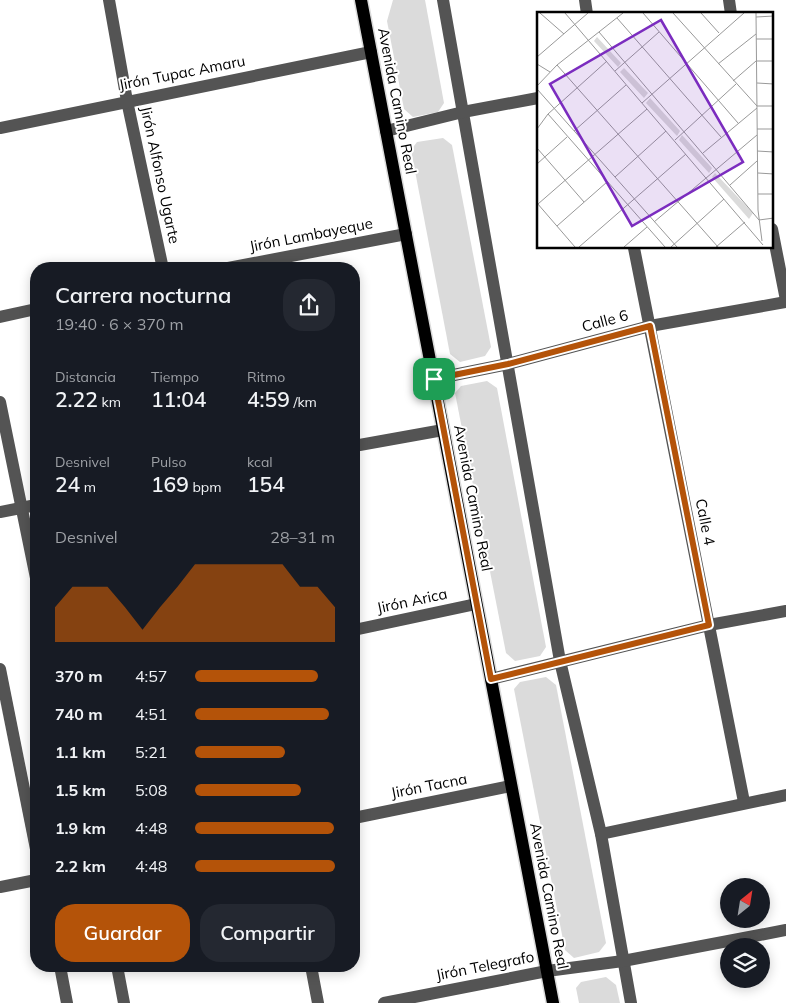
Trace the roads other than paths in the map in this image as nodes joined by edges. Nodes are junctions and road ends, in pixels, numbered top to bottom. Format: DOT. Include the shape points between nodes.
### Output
graph roads {
  1 [pos="109,0"];
  2 [pos="361,0"];
  3 [pos="443,0"];
  4 [pos="371,52"];
  5 [pos="537,98"];
  6 [pos="127,101"];
  7 [pos="463,112"];
  8 [pos="0,128"];
  9 [pos="386,131"];
  10 [pos="406,234"];
  11 [pos="774,239"];
  12 [pos="634,249"];
  13 [pos="162,262"];
  14 [pos="260,262"];
  15 [pos="786,301"];
  16 [pos="30,310"];
  17 [pos="0,317"];
  18 [pos="650,326"];
  19 [pos="508,364"];
  20 [pos="434,379"];
  21 [pos="0,402"];
  22 [pos="443,430"];
  23 [pos="360,445"];
  24 [pos="30,506"];
  25 [pos="21,508"];
  26 [pos="0,512"];
  27 [pos="30,550"];
  28 [pos="476,604"];
  29 [pos="786,611"];
  30 [pos="709,625"];
  31 [pos="360,629"];
  32 [pos="560,661"];
  33 [pos="0,669"];
  34 [pos="491,679"];
  35 [pos="2,692"];
  36 [pos="512,786"];
  37 [pos="786,795"];
  38 [pos="744,802"];
  39 [pos="360,817"];
  40 [pos="30,821"];
  41 [pos="601,834"];
  42 [pos="30,881"];
  43 [pos="0,887"];
  44 [pos="786,930"];
  45 [pos="623,961"];
  46 [pos="547,971"];
  47 [pos="61,972"];
  48 [pos="118,972"];
  49 [pos="312,972"];
  50 [pos="67,1003"];
  51 [pos="124,1003"];
  52 [pos="318,1003"];
  53 [pos="384,1003"];
  54 [pos="553,1003"];
  55 [pos="631,1003"];
  1 -- 6 [label="street, Jirón Alfonso Ugarte"];
  2 -- 4 [label="main road, Avenida Camino Real"];
  3 -- 7 [label="street"];
  4 -- 6 [label="street, Jirón Tupac Amaru"];
  4 -- 9 [label="main road, Avenida Camino Real"];
  5 -- 7 [label="street"];
  6 -- 8 [label="street, Jirón Tupac Amaru"];
  6 -- 13 [label="street, Jirón Alfonso Ugarte"];
  7 -- 9 [label="street"];
  7 -- 19 [label="street"];
  9 -- 10 [label="main road, Avenida Camino Real"];
  10 -- 14 [label="street, Jirón Lambayeque"];
  10 -- 20 [label="main road, Avenida Camino Real"];
  11 -- 15 [label="street"];
  12 -- 18 [label="street, Calle 4"];
  15 -- 18 [label="street, Calle 6"];
  16 -- 17 [label="street"];
  18 -- 19 [label="street, Calle 6"];
  18 -- 30 [label="street, Calle 4"];
  19 -- 20 [label="street, Calle 6"];
  19 -- 32 [label="street"];
  20 -- 22 [label="main road, Avenida Camino Real"];
  21 -- 25 [label="street"];
  22 -- 23 [label="street"];
  22 -- 28 [label="main road, Avenida Camino Real"];
  24 -- 25 [label="street"];
  25 -- 26 [label="street"];
  25 -- 27 [label="street"];
  28 -- 31 [label="street, Jirón Arica"];
  28 -- 34 [label="main road, Avenida Camino Real"];
  29 -- 30 [label="street"];
  30 -- 32 [label="street"];
  30 -- 38 [label="street, Calle 4"];
  32 -- 34 [label="street"];
  32 -- 41 [label="street"];
  33 -- 35 [label="street"];
  34 -- 36 [label="main road, Avenida Camino Real"];
  35 -- 40 [label="street"];
  36 -- 39 [label="street, Jirón Tacna"];
  36 -- 46 [label="main road, Avenida Camino Real"];
  37 -- 38 [label="street"];
  38 -- 41 [label="street"];
  41 -- 45 [label="street"];
  42 -- 43 [label="street"];
  44 -- 45 [label="street, Jirón Telegrafo"];
  45 -- 46 [label="street, Jirón Telegrafo"];
  45 -- 55 [label="street"];
  46 -- 53 [label="street, Jirón Telegrafo"];
  46 -- 54 [label="main road, Avenida Camino Real"];
  47 -- 50 [label="street"];
  48 -- 51 [label="street"];
  49 -- 52 [label="street"];
}
